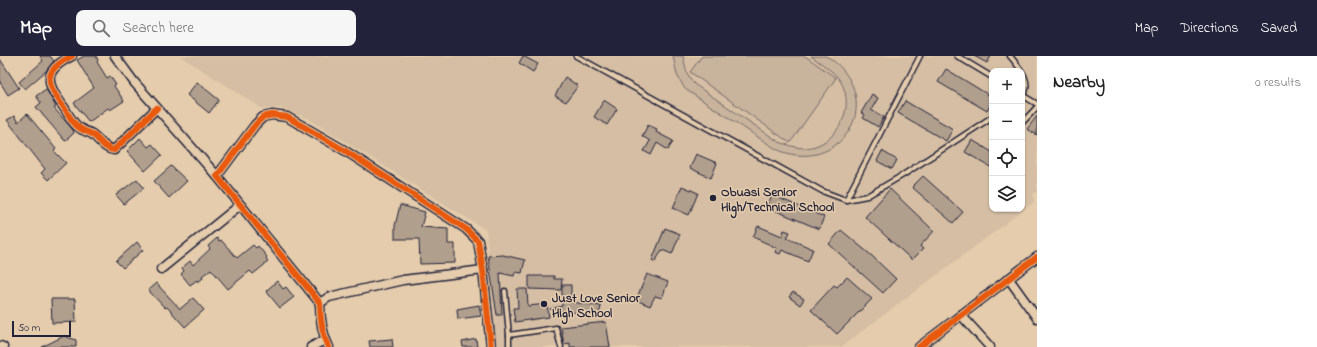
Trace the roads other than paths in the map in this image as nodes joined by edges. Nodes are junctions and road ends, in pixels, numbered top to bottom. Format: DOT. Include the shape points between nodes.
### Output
graph roads {
  1 [pos="72,56"];
  2 [pos="115,56"];
  3 [pos="576,56"];
  4 [pos="920,56"];
  5 [pos="957,56"];
  6 [pos="1010,56"];
  7 [pos="1019,68"];
  8 [pos="989,75"];
  9 [pos="1025,77"];
  10 [pos="1025,91"];
  11 [pos="1025,97"];
  12 [pos="1037,106"];
  13 [pos="157,108"];
  14 [pos="989,119"];
  15 [pos="1025,120"];
  16 [pos="217,176"];
  17 [pos="846,200"];
  18 [pos="240,205"];
  19 [pos="1037,257"];
  20 [pos="161,269"];
  21 [pos="483,270"];
  22 [pos="1010,279"];
  23 [pos="504,291"];
  24 [pos="320,302"];
  25 [pos="961,315"];
  26 [pos="1037,318"];
  27 [pos="509,335"];
  28 [pos="327,343"];
  29 [pos="0,346"];
  30 [pos="3,347"];
  31 [pos="311,347"];
  32 [pos="491,347"];
  33 [pos="509,347"];
  34 [pos="561,347"];
  35 [pos="919,347"];
  36 [pos="990,347"];
  1 -- 13 [label="street" via="55,68 49,78 49,84 76,125 92,134 109,150 114,150"];
  2 -- 13 [label="street"];
  3 -- 17 [label="lane" via="822,192"];
  4 -- 17 [label="lane"];
  5 -- 8 [label="lane"];
  6 -- 7 [label="lane"];
  9 -- 10 [label="lane"];
  11 -- 12 [label="lane"];
  12 -- 15 [label="lane"];
  13 -- 16 [label="street"];
  14 -- 17 [label="lane" via="868,196"];
  16 -- 18 [label="street"];
  16 -- 21 [label="street" via="263,117 287,117 344,150 466,229 478,241"];
  18 -- 20 [label="street"];
  18 -- 24 [label="street"];
  19 -- 22 [label="street"];
  21 -- 24 [label="street" via="403,280 329,297"];
  21 -- 32 [label="street"];
  22 -- 25 [label="street"];
  22 -- 26 [label="street"];
  23 -- 27 [label="lane"];
  24 -- 28 [label="street"];
  25 -- 35 [label="street"];
  25 -- 36 [label="street"];
  27 -- 33 [label="lane"];
  27 -- 34 [label="lane" via="556,328"];
  28 -- 31 [label="street"];
  29 -- 30 [label="street"];
}
